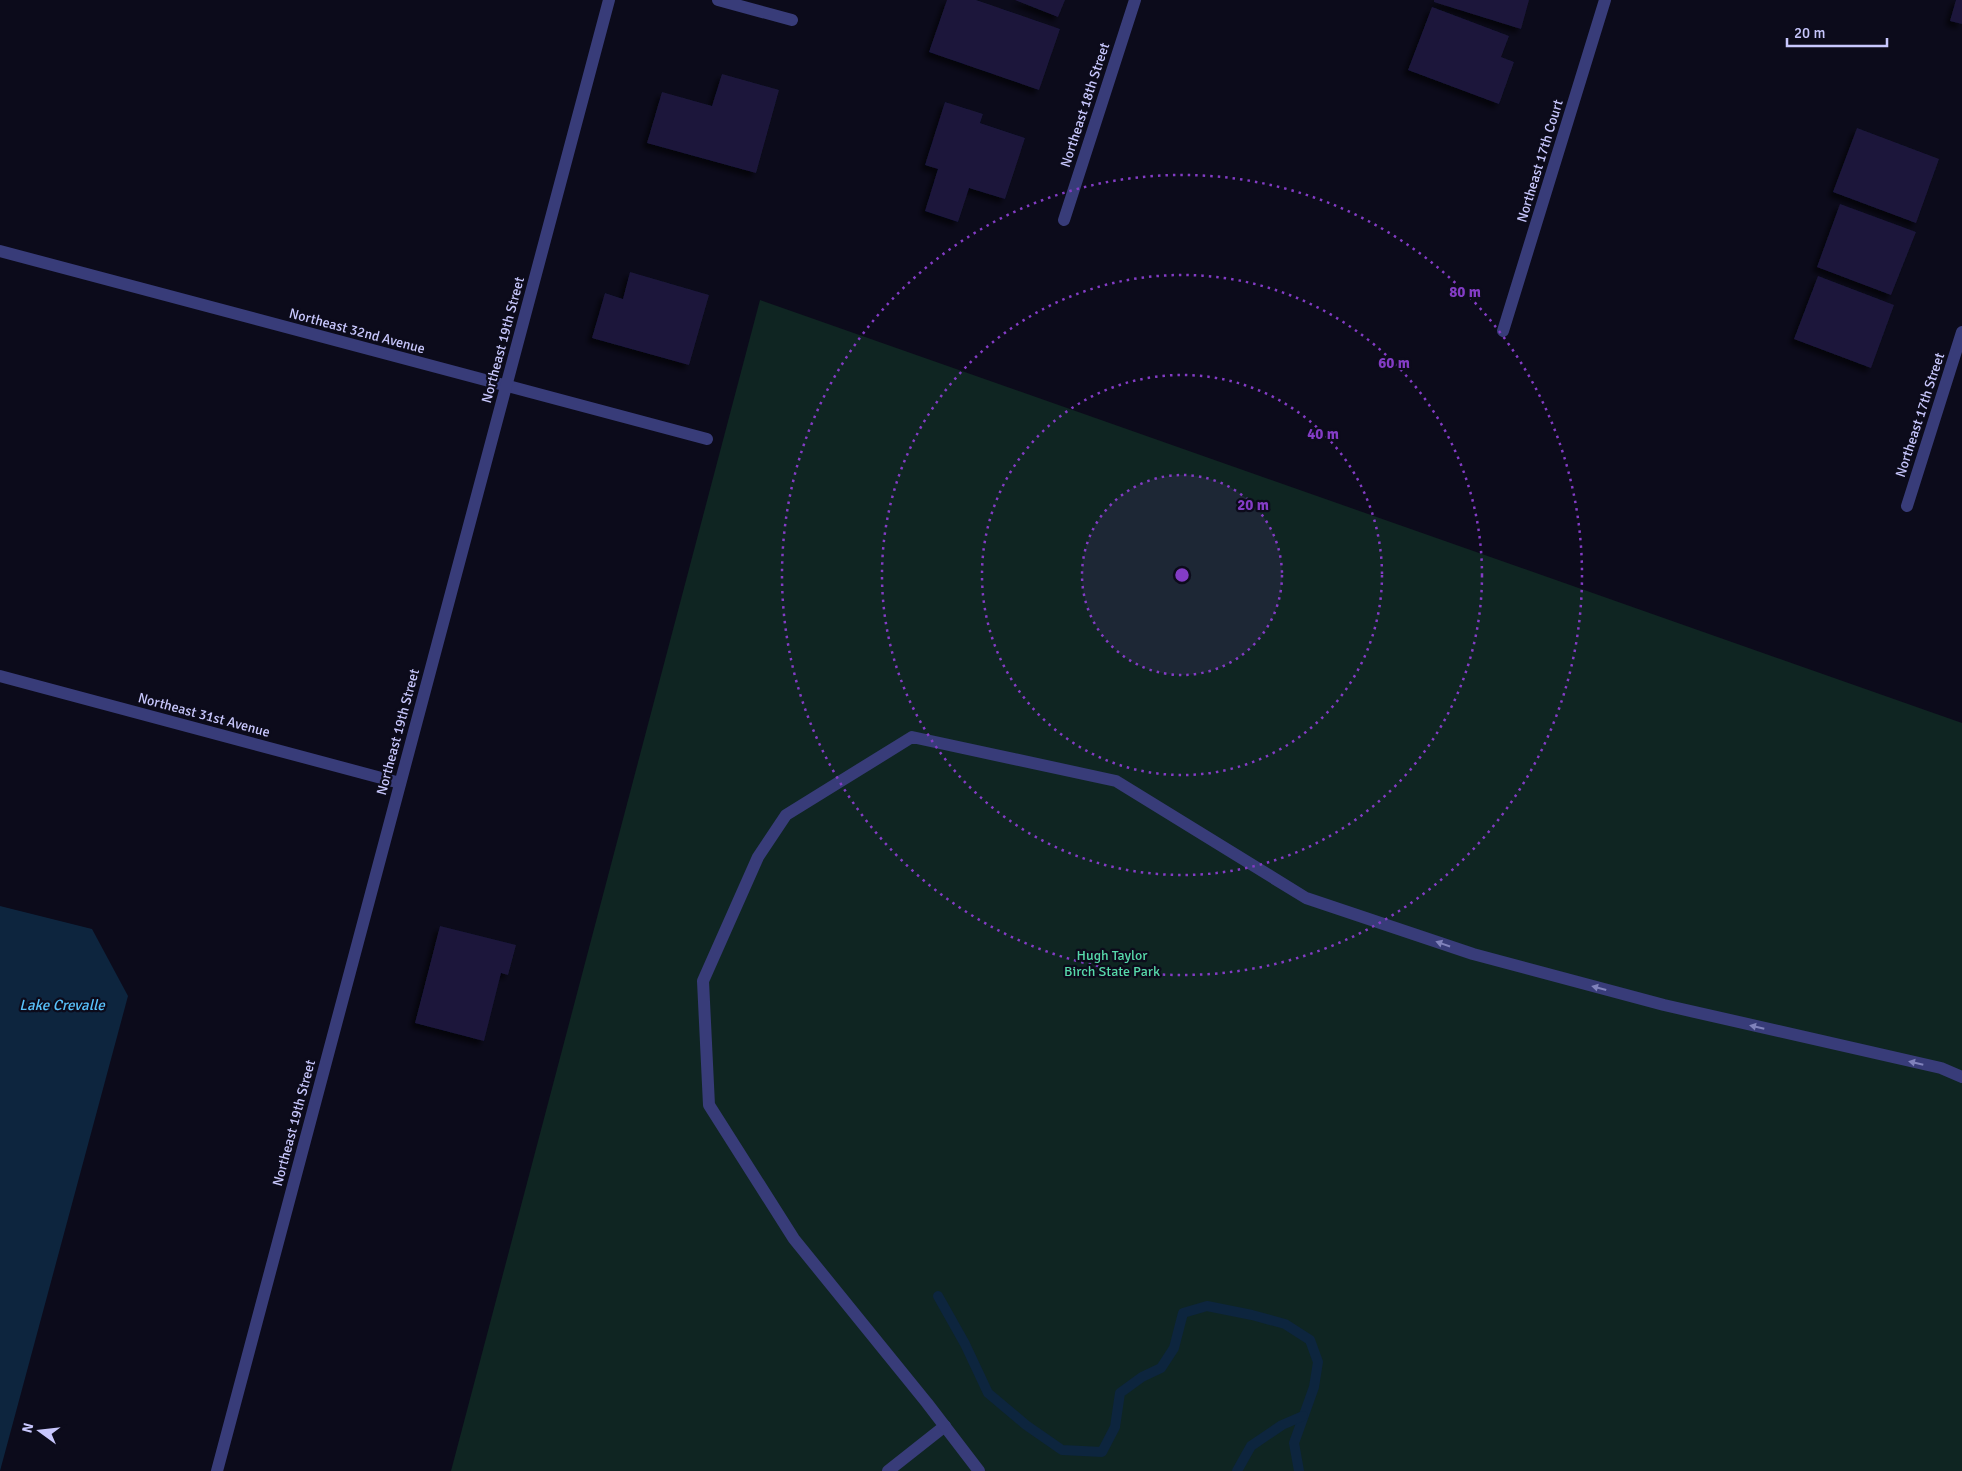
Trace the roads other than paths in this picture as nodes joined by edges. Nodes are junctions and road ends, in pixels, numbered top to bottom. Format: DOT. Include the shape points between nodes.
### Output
graph roads {
  1 [pos="609,0"];
  2 [pos="718,0"];
  3 [pos="1135,0"];
  4 [pos="1605,0"];
  5 [pos="792,20"];
  6 [pos="1064,220"];
  7 [pos="0,251"];
  8 [pos="1503,331"];
  9 [pos="1962,332"];
  10 [pos="506,386"];
  11 [pos="707,439"];
  12 [pos="1907,506"];
  13 [pos="0,676"];
  14 [pos="400,783"];
  15 [pos="1962,1077"];
  16 [pos="945,1426"];
  17 [pos="217,1471"];
  18 [pos="888,1471"];
  19 [pos="979,1471"];
  1 -- 10 [label="street, Northeast 19th Street"];
  2 -- 5 [label="street"];
  3 -- 6 [label="street, Northeast 18th Street"];
  4 -- 8 [label="street, Northeast 17th Court"];
  7 -- 10 [label="street, Northeast 32nd Avenue"];
  9 -- 12 [label="street, Northeast 17th Street"];
  10 -- 11 [label="street, Northeast 32nd Avenue"];
  10 -- 14 [label="street, Northeast 19th Street"];
  13 -- 14 [label="street, Northeast 31st Avenue"];
  14 -- 17 [label="street, Northeast 19th Street"];
  15 -- 16 [label="street, one-way" via="1941,1068 1664,1006 1474,954 1306,898 1116,781 912,737 786,815 758,857 703,981 708,1095 709,1105 794,1239"];
  16 -- 18 [label="street"];
  16 -- 19 [label="street"];
}
